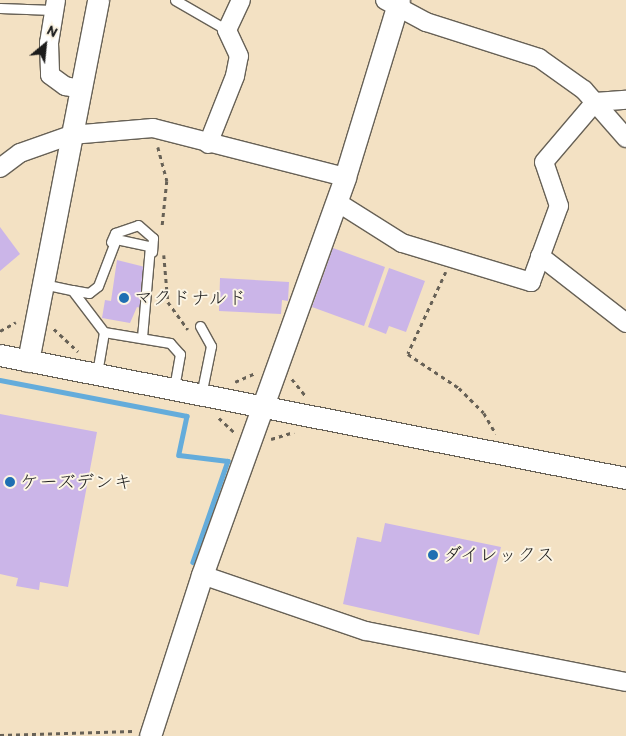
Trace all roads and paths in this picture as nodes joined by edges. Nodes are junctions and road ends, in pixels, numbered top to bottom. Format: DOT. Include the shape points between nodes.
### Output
graph roads {
  1 [pos="98,0"];
  2 [pos="175,0"];
  3 [pos="241,0"];
  4 [pos="394,3"];
  5 [pos="55,5"];
  6 [pos="0,8"];
  7 [pos="227,30"];
  8 [pos="81,89"];
  9 [pos="626,100"];
  10 [pos="595,102"];
  11 [pos="153,128"];
  12 [pos="71,135"];
  13 [pos="626,138"];
  14 [pos="208,144"];
  15 [pos="0,168"];
  16 [pos="345,178"];
  17 [pos="337,202"];
  18 [pos="162,234"];
  19 [pos="111,242"];
  20 [pos="163,244"];
  21 [pos="540,256"];
  22 [pos="453,257"];
  23 [pos="151,258"];
  24 [pos="43,284"];
  25 [pos="72,290"];
  26 [pos="18,321"];
  27 [pos="626,323"];
  28 [pos="200,326"];
  29 [pos="54,329"];
  30 [pos="0,331"];
  31 [pos="104,332"];
  32 [pos="189,332"];
  33 [pos="142,338"];
  34 [pos="0,355"];
  35 [pos="28,361"];
  36 [pos="99,365"];
  37 [pos="260,370"];
  38 [pos="231,382"];
  39 [pos="174,390"];
  40 [pos="200,395"];
  41 [pos="262,408"];
  42 [pos="297,431"];
  43 [pos="496,434"];
  44 [pos="268,441"];
  45 [pos="626,478"];
  46 [pos="202,575"];
  47 [pos="626,682"];
  48 [pos="151,735"];
  49 [pos="0,736"];
  1 -- 8 [label="street"];
  2 -- 7 [label="lane"];
  3 -- 7 [label="street"];
  4 -- 10 [label="street" via="525,51 584,90"];
  4 -- 16 [label="street"];
  5 -- 6 [label="lane"];
  5 -- 8 [label="street" via="50,76 66,86"];
  7 -- 14 [label="street" via="239,56"];
  8 -- 12 [label="street"];
  9 -- 10 [label="street"];
  10 -- 13 [label="street"];
  10 -- 21 [label="street" via="544,162 559,206"];
  11 -- 12 [label="street"];
  11 -- 14 [label="street"];
  11 -- 18 [label="path" via="167,181"];
  12 -- 15 [label="street" via="20,153"];
  12 -- 24 [label="street"];
  14 -- 16 [label="street"];
  16 -- 17 [label="street"];
  17 -- 22 [label="street" via="402,243"];
  17 -- 41 [label="street"];
  19 -- 23 [label="lane" via="140,240 150,246"];
  19 -- 23 [label="lane" via="121,229 144,227 153,238"];
  19 -- 25 [label="lane" via="98,286 89,293"];
  20 -- 32 [label="path" via="168,302"];
  21 -- 22 [label="street" via="531,282"];
  21 -- 27 [label="street"];
  22 -- 43 [label="path" via="408,354 459,388 484,413"];
  23 -- 33 [label="lane"];
  24 -- 25 [label="lane"];
  24 -- 35 [label="street"];
  25 -- 31 [label="lane"];
  26 -- 30 [label="path"];
  28 -- 40 [label="lane" via="211,346"];
  29 -- 36 [label="path"];
  31 -- 33 [label="lane"];
  31 -- 36 [label="lane"];
  33 -- 39 [label="lane" via="170,343 180,354"];
  34 -- 35 [label="street"];
  35 -- 36 [label="street"];
  36 -- 39 [label="street"];
  37 -- 38 [label="path"];
  39 -- 40 [label="street"];
  40 -- 41 [label="street"];
  41 -- 45 [label="street"];
  41 -- 46 [label="street"];
  42 -- 44 [label="path"];
  46 -- 47 [label="street" via="366,632"];
  46 -- 48 [label="street"];
  48 -- 49 [label="path"];
}
